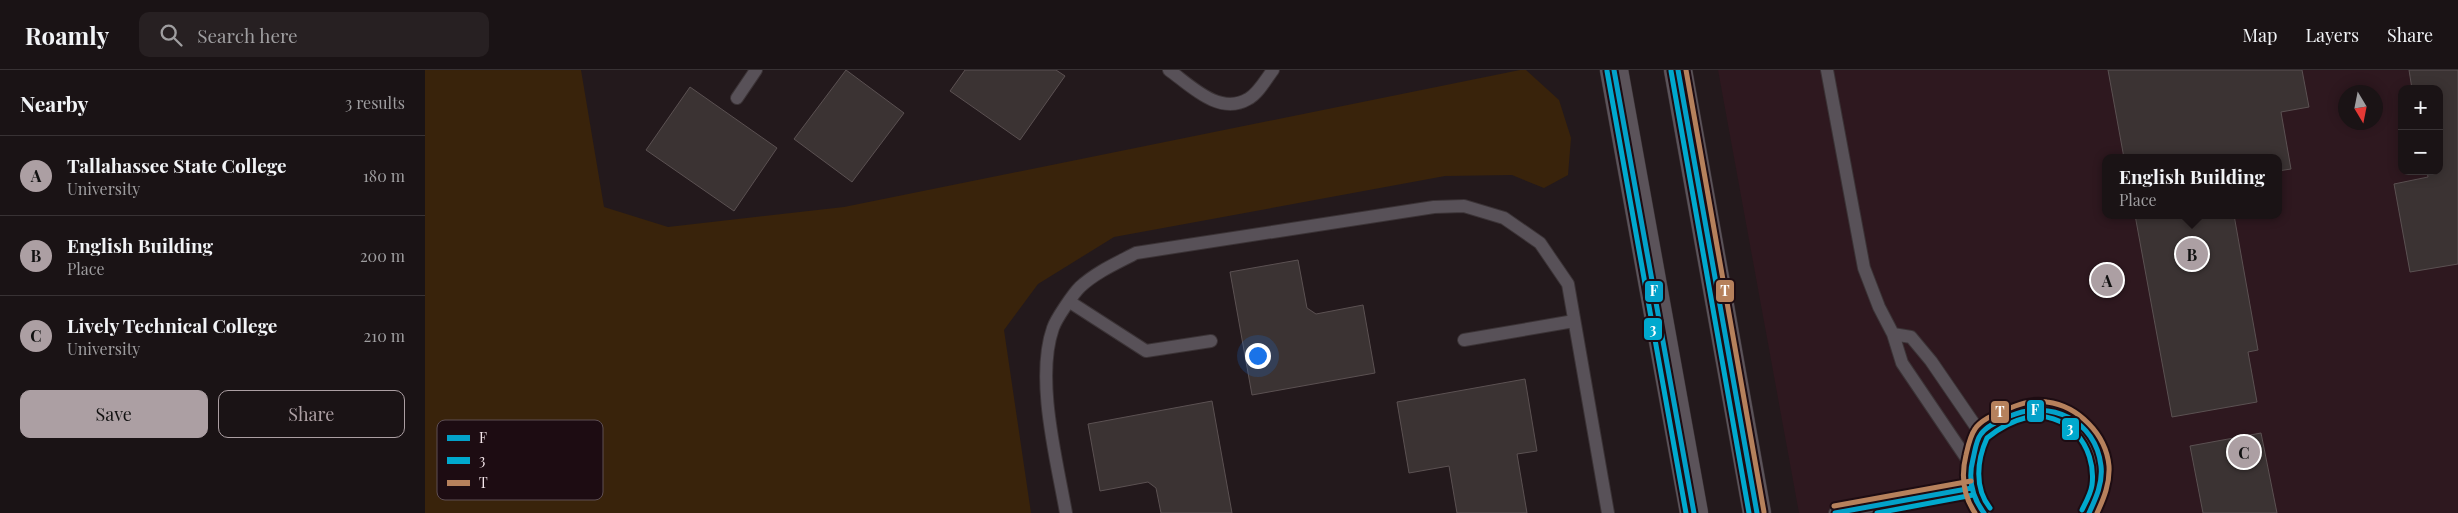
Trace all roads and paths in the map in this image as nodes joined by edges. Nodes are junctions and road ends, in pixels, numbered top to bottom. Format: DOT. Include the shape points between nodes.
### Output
graph roads {
  1 [pos="756,70"];
  2 [pos="1169,70"];
  3 [pos="1273,70"];
  4 [pos="1614,70"];
  5 [pos="1678,70"];
  6 [pos="1827,70"];
  7 [pos="737,98"];
  8 [pos="1070,302"];
  9 [pos="1574,321"];
  10 [pos="1893,334"];
  11 [pos="1463,340"];
  12 [pos="1211,341"];
  13 [pos="1981,434"];
  14 [pos="1971,465"];
  15 [pos="1972,488"];
  16 [pos="1067,513"];
  17 [pos="1608,513"];
  18 [pos="1694,513"];
  19 [pos="1757,513"];
  20 [pos="1835,513"];
  21 [pos="1984,513"];
  22 [pos="2089,513"];
  1 -- 7 [label="lane"];
  2 -- 3 [label="lane" via="1213,102 1231,103 1247,100"];
  4 -- 18 [label="main road"];
  5 -- 19 [label="main road"];
  6 -- 10 [label="lane" via="1863,268"];
  8 -- 9 [label="lane" via="1080,287 1136,253 1434,207 1464,206 1504,218 1539,243 1568,284"];
  8 -- 12 [label="lane" via="1146,351"];
  8 -- 16 [label="lane" via="1053,326 1046,360 1051,426"];
  9 -- 11 [label="lane"];
  9 -- 17 [label="lane"];
  10 -- 13 [label="lane" via="1911,337 1931,360"];
  10 -- 14 [label="lane" via="1902,363"];
  13 -- 14 [label="lane"];
  13 -- 22 [label="lane" via="2011,413 2034,408 2057,411 2077,422 2093,439 2101,460 2103,478"];
  14 -- 15 [label="lane"];
  15 -- 20 [label="lane"];
  15 -- 21 [label="lane"];
}
